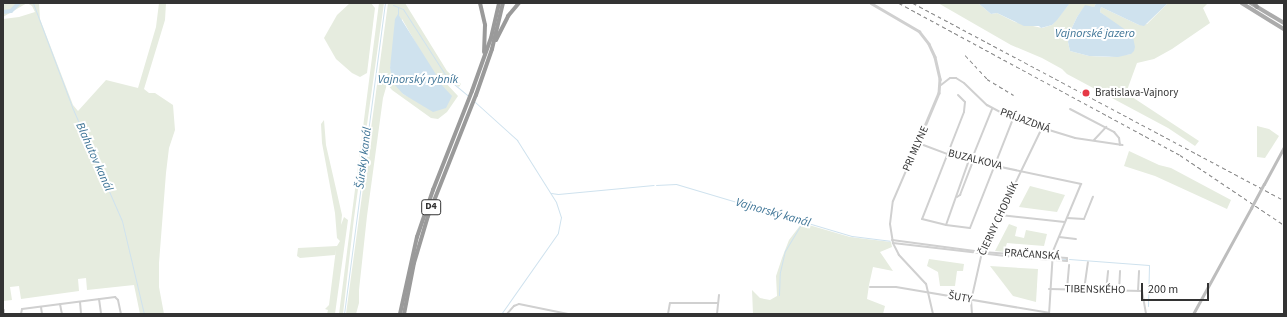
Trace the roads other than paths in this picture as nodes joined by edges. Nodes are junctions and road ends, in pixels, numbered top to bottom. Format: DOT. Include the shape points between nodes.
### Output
graph roads {
  1 [pos="480,3"];
  2 [pos="498,3"];
  3 [pos="503,3"];
  4 [pos="519,3"];
  5 [pos="871,3"];
  6 [pos="1242,3"];
  7 [pos="1254,4"];
  8 [pos="1284,23"];
  9 [pos="1284,29"];
  10 [pos="492,49"];
  11 [pos="485,56"];
  12 [pos="941,85"];
  13 [pos="474,93"];
  14 [pos="958,95"];
  15 [pos="471,103"];
  16 [pos="992,109"];
  17 [pos="1070,109"];
  18 [pos="1013,119"];
  19 [pos="1106,127"];
  20 [pos="1042,128"];
  21 [pos="1094,140"];
  22 [pos="918,143"];
  23 [pos="1284,147"];
  24 [pos="947,154"];
  25 [pos="971,161"];
  26 [pos="995,166"];
  27 [pos="1022,171"];
  28 [pos="1093,196"];
  29 [pos="1000,215"];
  30 [pos="1067,218"];
  31 [pos="1065,222"];
  32 [pos="946,225"];
  33 [pos="1059,237"];
  34 [pos="1076,239"];
  35 [pos="892,240"];
  36 [pos="893,244"];
  37 [pos="982,253"];
  38 [pos="1052,258"];
  39 [pos="1088,262"];
  40 [pos="1069,265"];
  41 [pos="1108,271"];
  42 [pos="1120,271"];
  43 [pos="1139,271"];
  44 [pos="870,287"];
  45 [pos="1050,289"];
  46 [pos="1067,289"];
  47 [pos="1084,290"];
  48 [pos="1106,291"];
  49 [pos="1119,291"];
  50 [pos="1138,291"];
  51 [pos="928,293"];
  52 [pos="719,295"];
  53 [pos="99,299"];
  54 [pos="971,300"];
  55 [pos="80,302"];
  56 [pos="718,303"];
  57 [pos="60,304"];
  58 [pos="41,307"];
  59 [pos="4,310"];
  60 [pos="4,314"];
  61 [pos="21,314"];
  62 [pos="42,314"];
  63 [pos="62,314"];
  64 [pos="81,314"];
  65 [pos="101,314"];
  66 [pos="121,314"];
  67 [pos="400,314"];
  68 [pos="404,314"];
  69 [pos="507,314"];
  70 [pos="568,314"];
  71 [pos="668,314"];
  72 [pos="717,314"];
  73 [pos="933,314"];
  74 [pos="972,314"];
  75 [pos="1049,314"];
  76 [pos="1146,314"];
  77 [pos="1193,314"];
  1 -- 11 [label="highway" via="485,25"];
  2 -- 11 [label="highway, D4"];
  3 -- 10 [label="highway, D4"];
  4 -- 10 [label="highway" via="508,16"];
  5 -- 12 [label="street, PRI MLYNE" via="906,22 923,35 935,57"];
  6 -- 9 [label="main road"];
  7 -- 8 [label="main road"];
  10 -- 13 [label="highway, D4"];
  11 -- 13 [label="highway, D4"];
  12 -- 16 [label="street, PRÍJAZDNÁ" via="950,78 959,79"];
  12 -- 22 [label="street, PRI MLYNE" via="938,98"];
  13 -- 15 [label="highway, D4"];
  14 -- 24 [label="street" via="966,106"];
  15 -- 67 [label="highway, D4" via="433,190 417,237"];
  15 -- 68 [label="highway, D4" via="428,216 414,263"];
  16 -- 18 [label="street, PRÍJAZDNÁ"];
  16 -- 25 [label="street"];
  17 -- 19 [label="street"];
  18 -- 20 [label="street, PRÍJAZDNÁ"];
  18 -- 26 [label="street"];
  19 -- 21 [label="street"];
  19 -- 21 [label="street, PRÍJAZDNÁ" via="1117,135 1121,145"];
  20 -- 21 [label="street, PRÍJAZDNÁ" via="1075,138"];
  20 -- 27 [label="street, ČIERNY CHODNÍK"];
  22 -- 24 [label="street, BUZALKOVA"];
  22 -- 35 [label="street, PRI MLYNE" via="891,205"];
  23 -- 77 [label="main road, bridge"];
  24 -- 25 [label="street, BUZALKOVA"];
  24 -- 32 [label="street" via="922,219"];
  25 -- 26 [label="street, BUZALKOVA"];
  25 -- 32 [label="street" via="960,195"];
  26 -- 27 [label="street, BUZALKOVA"];
  26 -- 32 [label="street" via="970,228"];
  27 -- 29 [label="street, ČIERNY CHODNÍK"];
  27 -- 30 [label="street, BUZALKOVA" via="1081,184"];
  28 -- 30 [label="street" via="1084,219"];
  29 -- 31 [label="street"];
  29 -- 37 [label="street, ČIERNY CHODNÍK"];
  30 -- 31 [label="street"];
  31 -- 33 [label="street"];
  33 -- 34 [label="street"];
  33 -- 38 [label="street"];
  35 -- 36 [label="street, PRI MLYNE"];
  35 -- 37 [label="street, PRAČANSKÁ"];
  36 -- 37 [label="street, PRAČANSKÁ"];
  36 -- 51 [label="street, PRI MLYNE" via="904,262 925,282"];
  37 -- 38 [label="street, PRAČANSKÁ"];
  37 -- 54 [label="street, ČIERNY CHODNÍK"];
  38 -- 38 [label="street, PRAČANSKÁ" via="1067,261 1067,258"];
  38 -- 45 [label="street"];
  39 -- 47 [label="street"];
  40 -- 46 [label="street"];
  41 -- 48 [label="street"];
  42 -- 49 [label="street"];
  43 -- 50 [label="street"];
  44 -- 51 [label="street, ŠUTY" via="896,287"];
  45 -- 46 [label="street, TIBENSKÉHO"];
  45 -- 75 [label="street"];
  46 -- 47 [label="street, TIBENSKÉHO"];
  47 -- 48 [label="street, TIBENSKÉHO"];
  48 -- 49 [label="street, TIBENSKÉHO"];
  49 -- 50 [label="street, TIBENSKÉHO"];
  50 -- 76 [label="street, TIBENSKÉHO" via="1142,292"];
  51 -- 54 [label="street, ŠUTY"];
  51 -- 73 [label="street, PRI MLYNE"];
  52 -- 56 [label="street"];
  53 -- 55 [label="street"];
  53 -- 65 [label="street"];
  53 -- 66 [label="street" via="115,297"];
  54 -- 74 [label="street, ČIERNY CHODNÍK"];
  54 -- 75 [label="street, ŠUTY"];
  55 -- 57 [label="street"];
  55 -- 64 [label="street"];
  56 -- 71 [label="street" via="670,303"];
  56 -- 72 [label="street"];
  57 -- 58 [label="street"];
  57 -- 63 [label="street"];
  58 -- 61 [label="street" via="22,308"];
  58 -- 62 [label="street"];
  59 -- 60 [label="street"];
  69 -- 70 [label="street" via="519,304"];
}
